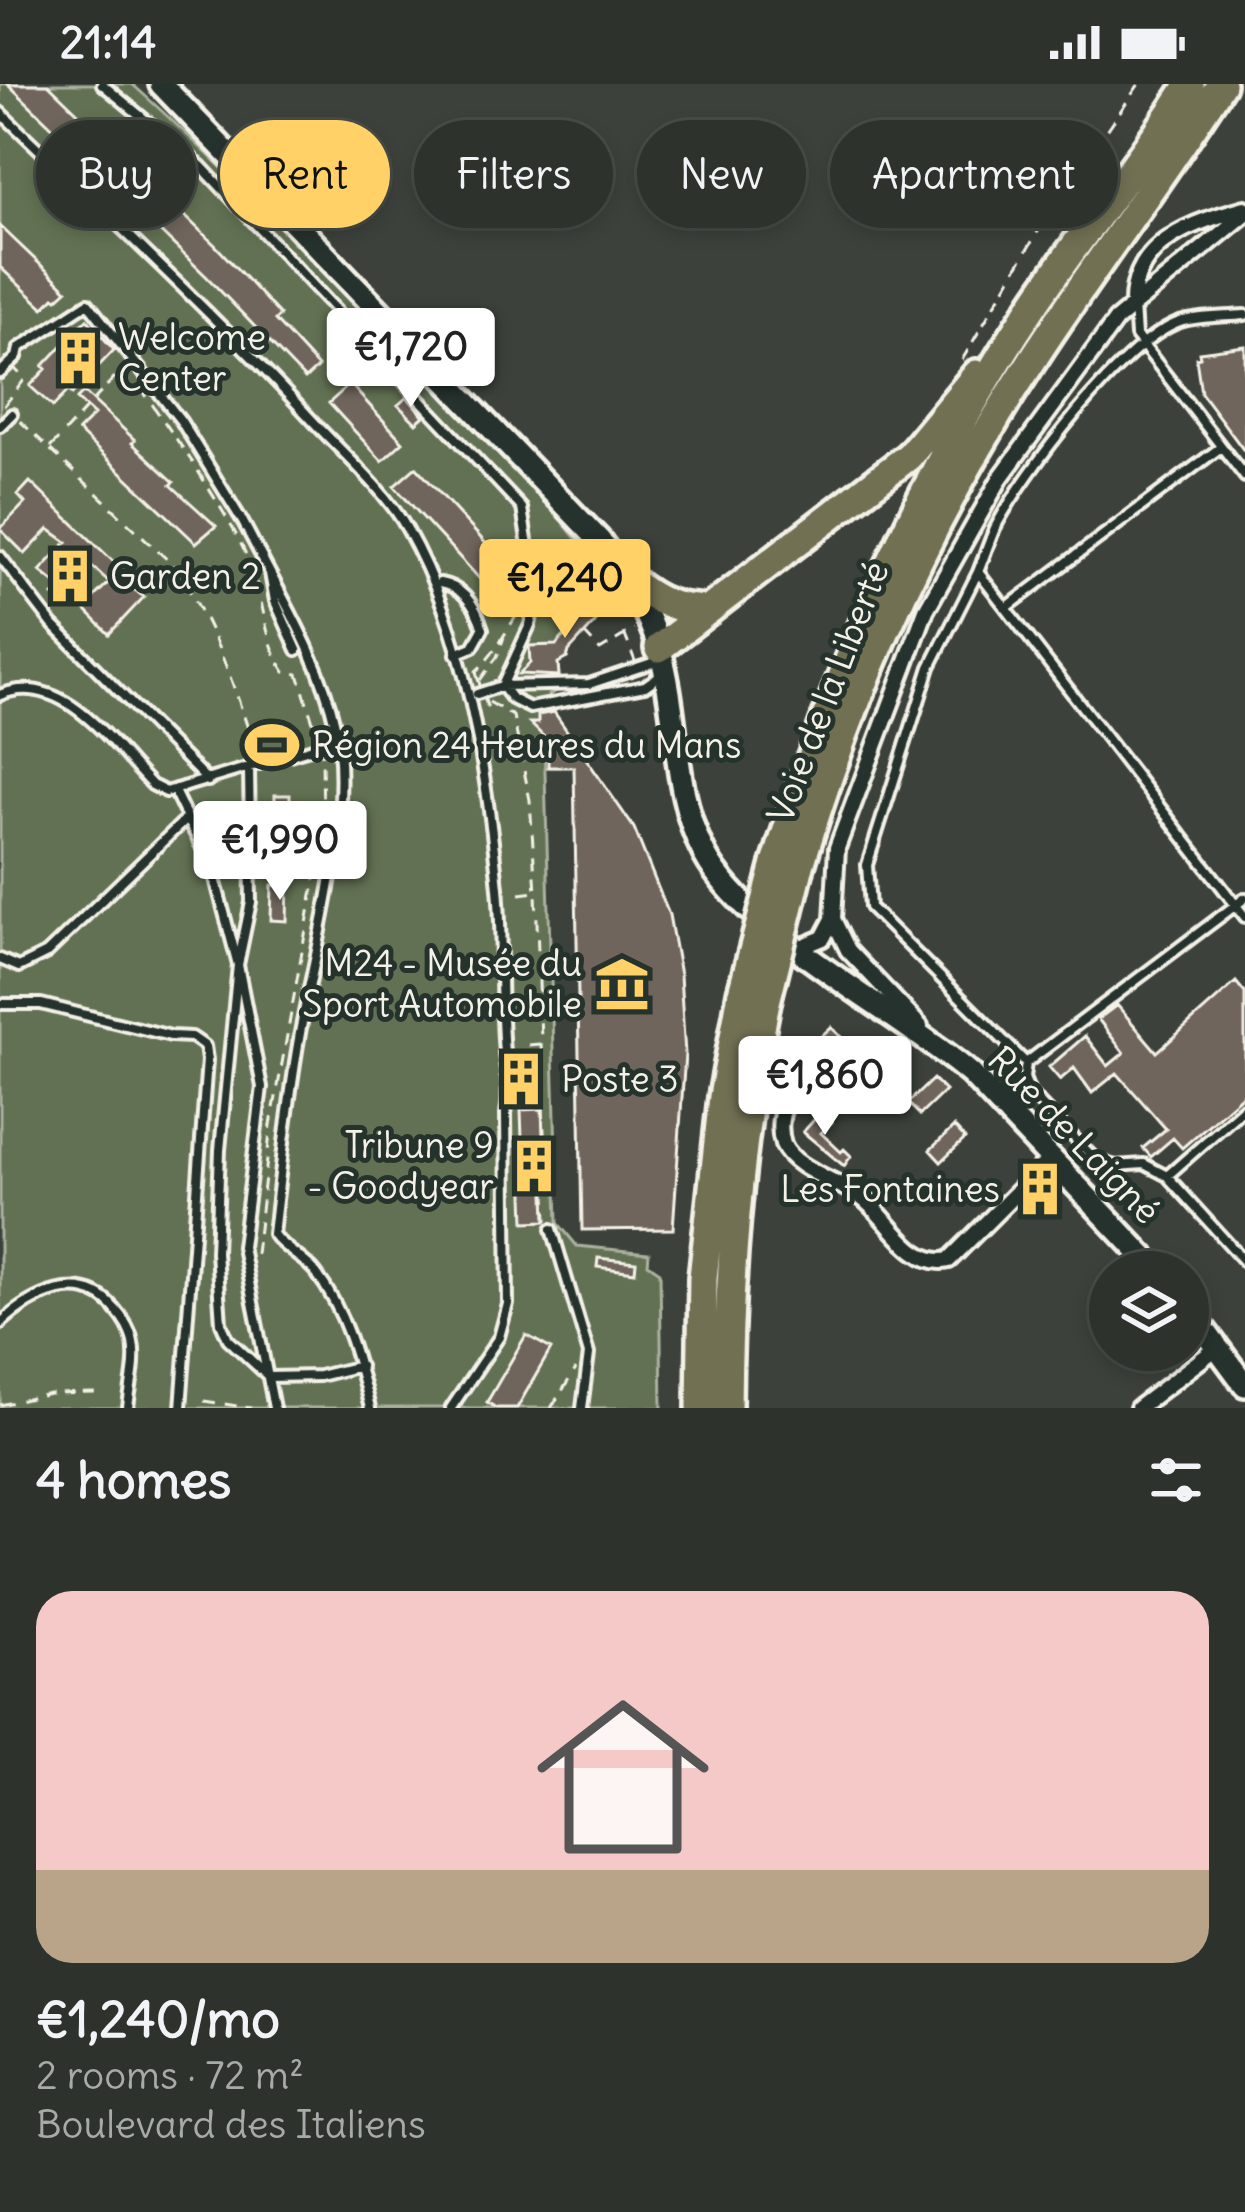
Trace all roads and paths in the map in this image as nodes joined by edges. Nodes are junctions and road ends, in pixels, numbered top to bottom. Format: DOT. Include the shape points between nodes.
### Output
graph roads {
  1 [pos="102,84"];
  2 [pos="160,84"];
  3 [pos="1139,84"];
  4 [pos="1190,84"];
  5 [pos="1221,84"];
  6 [pos="1233,84"];
  7 [pos="0,112"];
  8 [pos="1158,179"];
  9 [pos="1245,211"];
  10 [pos="1180,230"];
  11 [pos="1198,255"];
  12 [pos="1036,301"];
  13 [pos="1133,303"];
  14 [pos="1245,315"];
  15 [pos="1142,345"];
  16 [pos="125,366"];
  17 [pos="958,367"];
  18 [pos="17,372"];
  19 [pos="0,374"];
  20 [pos="138,385"];
  21 [pos="11,395"];
  22 [pos="12,413"];
  23 [pos="0,426"];
  24 [pos="27,427"];
  25 [pos="50,448"];
  26 [pos="1221,448"];
  27 [pos="1245,477"];
  28 [pos="0,556"];
  29 [pos="978,572"];
  30 [pos="270,573"];
  31 [pos="632,582"];
  32 [pos="440,583"];
  33 [pos="1006,608"];
  34 [pos="709,610"];
  35 [pos="584,634"];
  36 [pos="297,650"];
  37 [pos="659,651"];
  38 [pos="456,654"];
  39 [pos="502,686"];
  40 [pos="0,695"];
  41 [pos="474,696"];
  42 [pos="483,722"];
  43 [pos="486,738"];
  44 [pos="531,743"];
  45 [pos="521,745"];
  46 [pos="316,747"];
  47 [pos="257,759"];
  48 [pos="249,769"];
  49 [pos="208,782"];
  50 [pos="174,791"];
  51 [pos="187,818"];
  52 [pos="788,867"];
  53 [pos="536,892"];
  54 [pos="520,894"];
  55 [pos="1245,898"];
  56 [pos="1235,905"];
  57 [pos="1245,917"];
  58 [pos="833,920"];
  59 [pos="799,948"];
  60 [pos="0,959"];
  61 [pos="238,965"];
  62 [pos="754,1000"];
  63 [pos="0,1004"];
  64 [pos="542,1044"];
  65 [pos="528,1045"];
  66 [pos="939,1047"];
  67 [pos="1026,1063"];
  68 [pos="822,1099"];
  69 [pos="1245,1107"];
  70 [pos="1050,1159"];
  71 [pos="1167,1176"];
  72 [pos="549,1234"];
  73 [pos="1138,1251"];
  74 [pos="1245,1261"];
  75 [pos="246,1271"];
  76 [pos="0,1324"];
  77 [pos="1209,1336"];
  78 [pos="1217,1347"];
  79 [pos="579,1364"];
  80 [pos="360,1366"];
  81 [pos="270,1378"];
  82 [pos="1245,1385"];
  83 [pos="100,1393"];
  84 [pos="204,1401"];
  85 [pos="0,1405"];
  86 [pos="128,1408"];
  87 [pos="181,1408"];
  88 [pos="251,1408"];
  89 [pos="274,1408"];
  90 [pos="370,1408"];
  91 [pos="451,1408"];
  92 [pos="551,1408"];
  93 [pos="582,1408"];
  94 [pos="701,1408"];
  95 [pos="727,1408"];
  96 [pos="1138,1408"];
  1 -- 39 [label="lane" via="201,166 522,508 536,598"];
  2 -- 31 [label="street"];
  3 -- 17 [label="path"];
  4 -- 12 [label="highway, Voie de la Liberté"];
  5 -- 8 [label="highway, Voie de la Liberté"];
  6 -- 8 [label="highway"];
  7 -- 38 [label="lane" via="207,310 393,509"];
  8 -- 52 [label="highway, Voie de la Liberté" via="1034,357 936,527"];
  9 -- 10 [label="street"];
  9 -- 11 [label="street"];
  10 -- 11 [label="street"];
  10 -- 13 [label="street" via="1137,273"];
  11 -- 13 [label="street"];
  12 -- 34 [label="highway" via="909,456"];
  12 -- 52 [label="highway, Voie de la Liberté" via="884,574 834,692"];
  13 -- 15 [label="lane"];
  13 -- 58 [label="street" via="1001,477 926,610 837,848"];
  14 -- 15 [label="lane" via="1180,322"];
  15 -- 26 [label="lane"];
  15 -- 29 [label="lane" via="1032,471"];
  16 -- 25 [label="path"];
  18 -- 21 [label="path" via="25,379"];
  19 -- 30 [label="lane" via="19,348 88,303 181,421"];
  20 -- 75 [label="path" via="238,538 272,652 285,672 298,674 325,761 323,834 256,1253"];
  22 -- 23 [label="lane"];
  24 -- 25 [label="path"];
  25 -- 47 [label="path" via="185,582 224,661"];
  26 -- 27 [label="lane"];
  26 -- 33 [label="lane"];
  28 -- 49 [label="lane" via="53,626"];
  29 -- 33 [label="lane"];
  29 -- 67 [label="lane" via="930,667 867,865 870,907"];
  30 -- 36 [label="lane"];
  30 -- 80 [label="lane" via="325,690 341,764 273,1234 320,1277"];
  31 -- 34 [label="highway" via="674,609"];
  31 -- 37 [label="street"];
  32 -- 38 [label="lane" via="455,585 483,628 473,647"];
  33 -- 56 [label="lane"];
  34 -- 37 [label="highway"];
  35 -- 37 [label="path" via="600,650 624,633"];
  37 -- 39 [label="lane" via="589,684"];
  37 -- 39 [label="lane" via="645,686 530,708"];
  37 -- 59 [label="street, Rue de Laigné" via="683,786 705,855 742,902"];
  38 -- 91 [label="lane" via="491,815 510,1092 508,1304 499,1337"];
  39 -- 41 [label="lane"];
  40 -- 50 [label="lane" via="23,688 58,696 152,785"];
  41 -- 42 [label="path, bridge" via="492,666 505,631 476,671 477,676 490,715"];
  41 -- 45 [label="path" via="513,716"];
  43 -- 45 [label="path" via="489,753"];
  44 -- 45 [label="path"];
  45 -- 53 [label="path"];
  46 -- 48 [label="lane"];
  48 -- 49 [label="lane"];
  48 -- 61 [label="lane" via="250,902"];
  49 -- 50 [label="lane"];
  50 -- 51 [label="lane"];
  51 -- 60 [label="lane" via="37,961 19,967"];
  51 -- 61 [label="lane" via="213,871"];
  52 -- 62 [label="highway, Voie de la Liberté, bridge"];
  53 -- 54 [label="path"];
  53 -- 64 [label="path"];
  55 -- 56 [label="lane"];
  56 -- 57 [label="lane"];
  56 -- 67 [label="lane"];
  58 -- 59 [label="street" via="823,938"];
  58 -- 66 [label="street" via="848,950"];
  59 -- 66 [label="street, Rue de Laigné"];
  61 -- 75 [label="lane" via="262,1087 242,1247"];
  61 -- 81 [label="lane" via="220,1150 221,1323 228,1340"];
  62 -- 94 [label="highway, Voie de la Liberté" via="723,1096 703,1278"];
  62 -- 95 [label="highway, Voie de la Liberté" via="728,1288"];
  63 -- 87 [label="lane" via="41,1004 192,1036 205,1046"];
  64 -- 65 [label="path"];
  64 -- 72 [label="path"];
  66 -- 70 [label="street, Rue de Laigné"];
  67 -- 71 [label="lane" via="1030,1093 1096,1160 1144,1164"];
  68 -- 70 [label="street" via="789,1098 780,1125 784,1146 863,1198 937,1263"];
  69 -- 71 [label="lane"];
  70 -- 73 [label="street, Rue de Laigné"];
  71 -- 74 [label="lane"];
  72 -- 93 [label="lane" via="589,1354"];
  75 -- 81 [label="lane"];
  76 -- 86 [label="lane" via="56,1291 100,1294 131,1334"];
  77 -- 78 [label="street"];
  78 -- 82 [label="street"];
  78 -- 96 [label="street"];
  79 -- 92 [label="path"];
  80 -- 81 [label="lane"];
  80 -- 90 [label="lane"];
  81 -- 89 [label="lane"];
  83 -- 85 [label="path"];
  84 -- 88 [label="path"];
}
